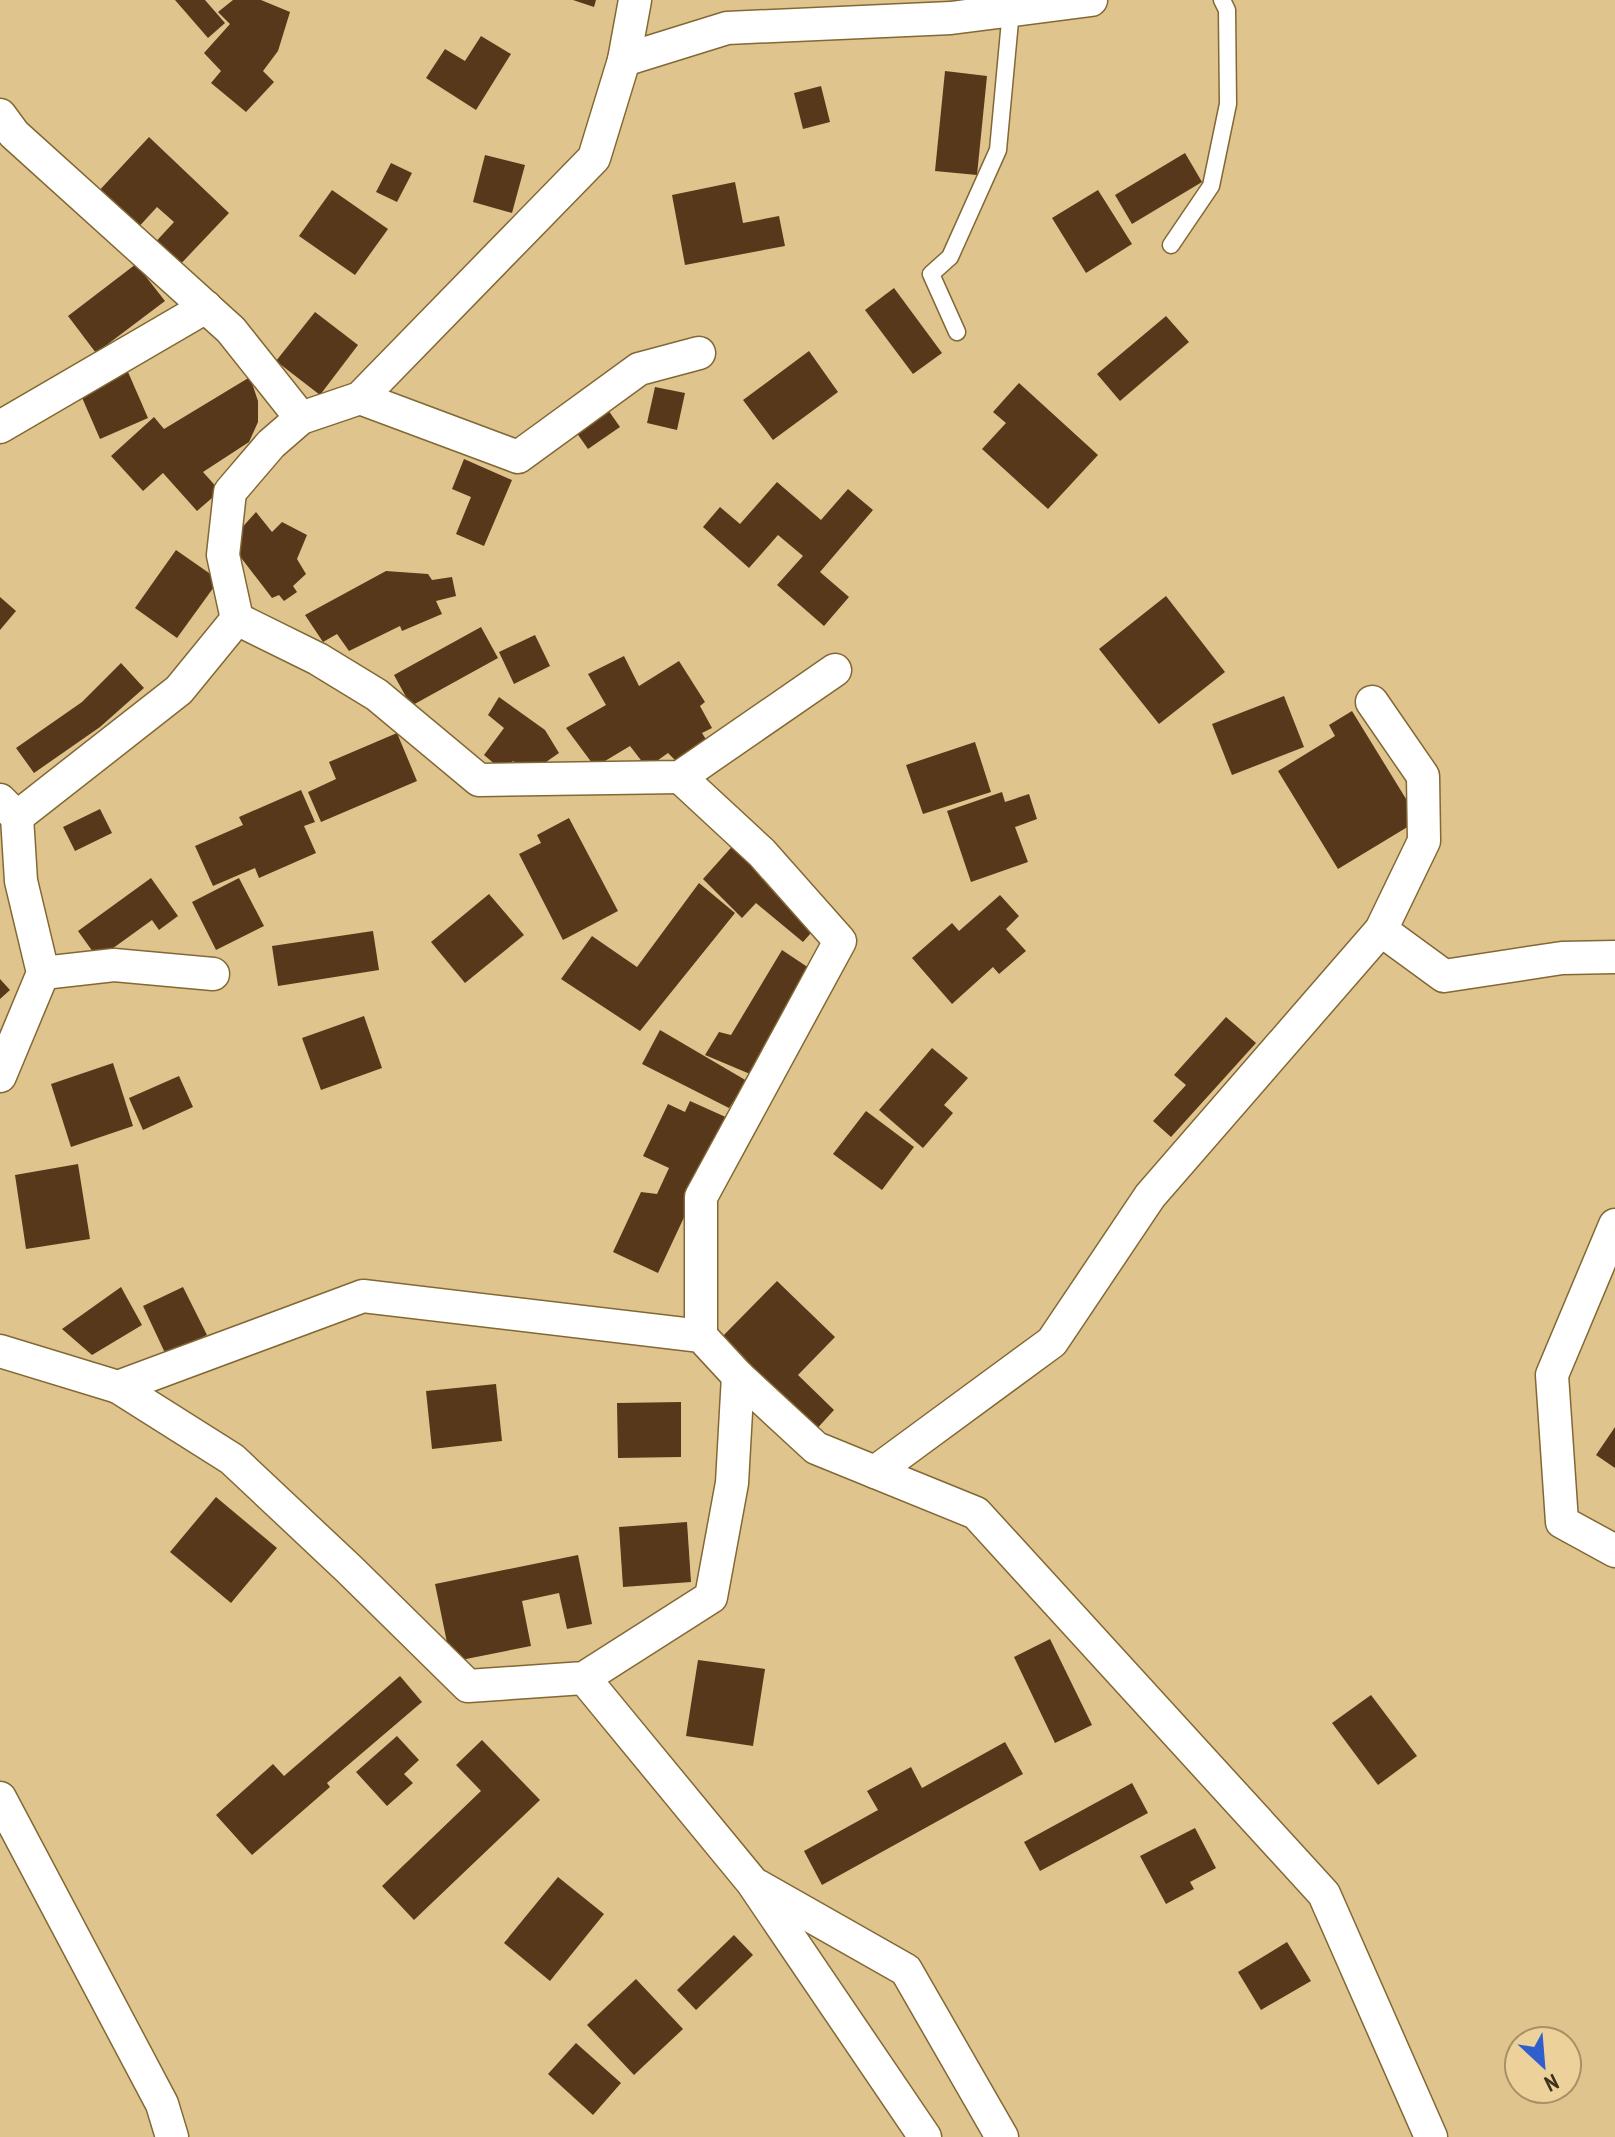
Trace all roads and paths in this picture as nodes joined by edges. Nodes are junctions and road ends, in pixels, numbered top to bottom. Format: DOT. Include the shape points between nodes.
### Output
graph roads {
  1 [pos="635,0"];
  2 [pos="1091,0"];
  3 [pos="1222,0"];
  4 [pos="1011,10"];
  5 [pos="624,60"];
  6 [pos="0,115"];
  7 [pos="1171,245"];
  8 [pos="206,307"];
  9 [pos="957,332"];
  10 [pos="699,353"];
  11 [pos="360,398"];
  12 [pos="301,418"];
  13 [pos="0,427"];
  14 [pos="237,619"];
  15 [pos="835,670"];
  16 [pos="1372,702"];
  17 [pos="680,777"];
  18 [pos="8,808"];
  19 [pos="1381,930"];
  20 [pos="1615,957"];
  21 [pos="43,973"];
  22 [pos="213,974"];
  23 [pos="0,1076"];
  24 [pos="1615,1225"];
  25 [pos="701,1336"];
  26 [pos="0,1351"];
  27 [pos="738,1376"];
  28 [pos="118,1387"];
  29 [pos="875,1472"];
  30 [pos="1615,1551"];
  31 [pos="584,1678"];
  32 [pos="0,1798"];
  33 [pos="752,1882"];
  34 [pos="172,2137"];
  35 [pos="925,2137"];
  36 [pos="1002,2137"];
  37 [pos="1431,2137"];
  1 -- 5 [label="street"];
  2 -- 4 [label="street"];
  3 -- 7 [label="lane" via="1227,10 1228,104 1211,186"];
  4 -- 5 [label="street" via="951,18 727,28"];
  4 -- 9 [label="lane" via="998,150 950,257 931,274"];
  5 -- 11 [label="street" via="594,158"];
  6 -- 8 [label="street" via="14,134"];
  8 -- 12 [label="street" via="231,330"];
  8 -- 13 [label="street"];
  10 -- 11 [label="street" via="639,369 518,457"];
  11 -- 12 [label="street"];
  12 -- 14 [label="street" via="230,492 223,555"];
  14 -- 17 [label="street" via="377,695 479,780"];
  14 -- 18 [label="street" via="179,690"];
  15 -- 17 [label="street"];
  16 -- 19 [label="street" via="1423,776 1424,841"];
  17 -- 25 [label="street" via="762,853 840,941 701,1197"];
  18 -- 21 [label="street"];
  19 -- 20 [label="street" via="1444,976 1562,958"];
  19 -- 29 [label="street" via="1150,1196 1052,1342"];
  21 -- 22 [label="street" via="114,965"];
  21 -- 23 [label="street"];
  24 -- 30 [label="street" via="1552,1375 1562,1522"];
  25 -- 27 [label="street"];
  25 -- 28 [label="street" via="363,1296"];
  26 -- 28 [label="street"];
  27 -- 29 [label="street" via="816,1448"];
  27 -- 31 [label="street" via="732,1483 711,1597"];
  28 -- 31 [label="street" via="232,1459 468,1686"];
  29 -- 37 [label="street" via="976,1513 1324,1894"];
  31 -- 33 [label="street"];
  32 -- 34 [label="street" via="162,2104"];
  33 -- 35 [label="street"];
  33 -- 36 [label="street" via="906,1970"];
}
